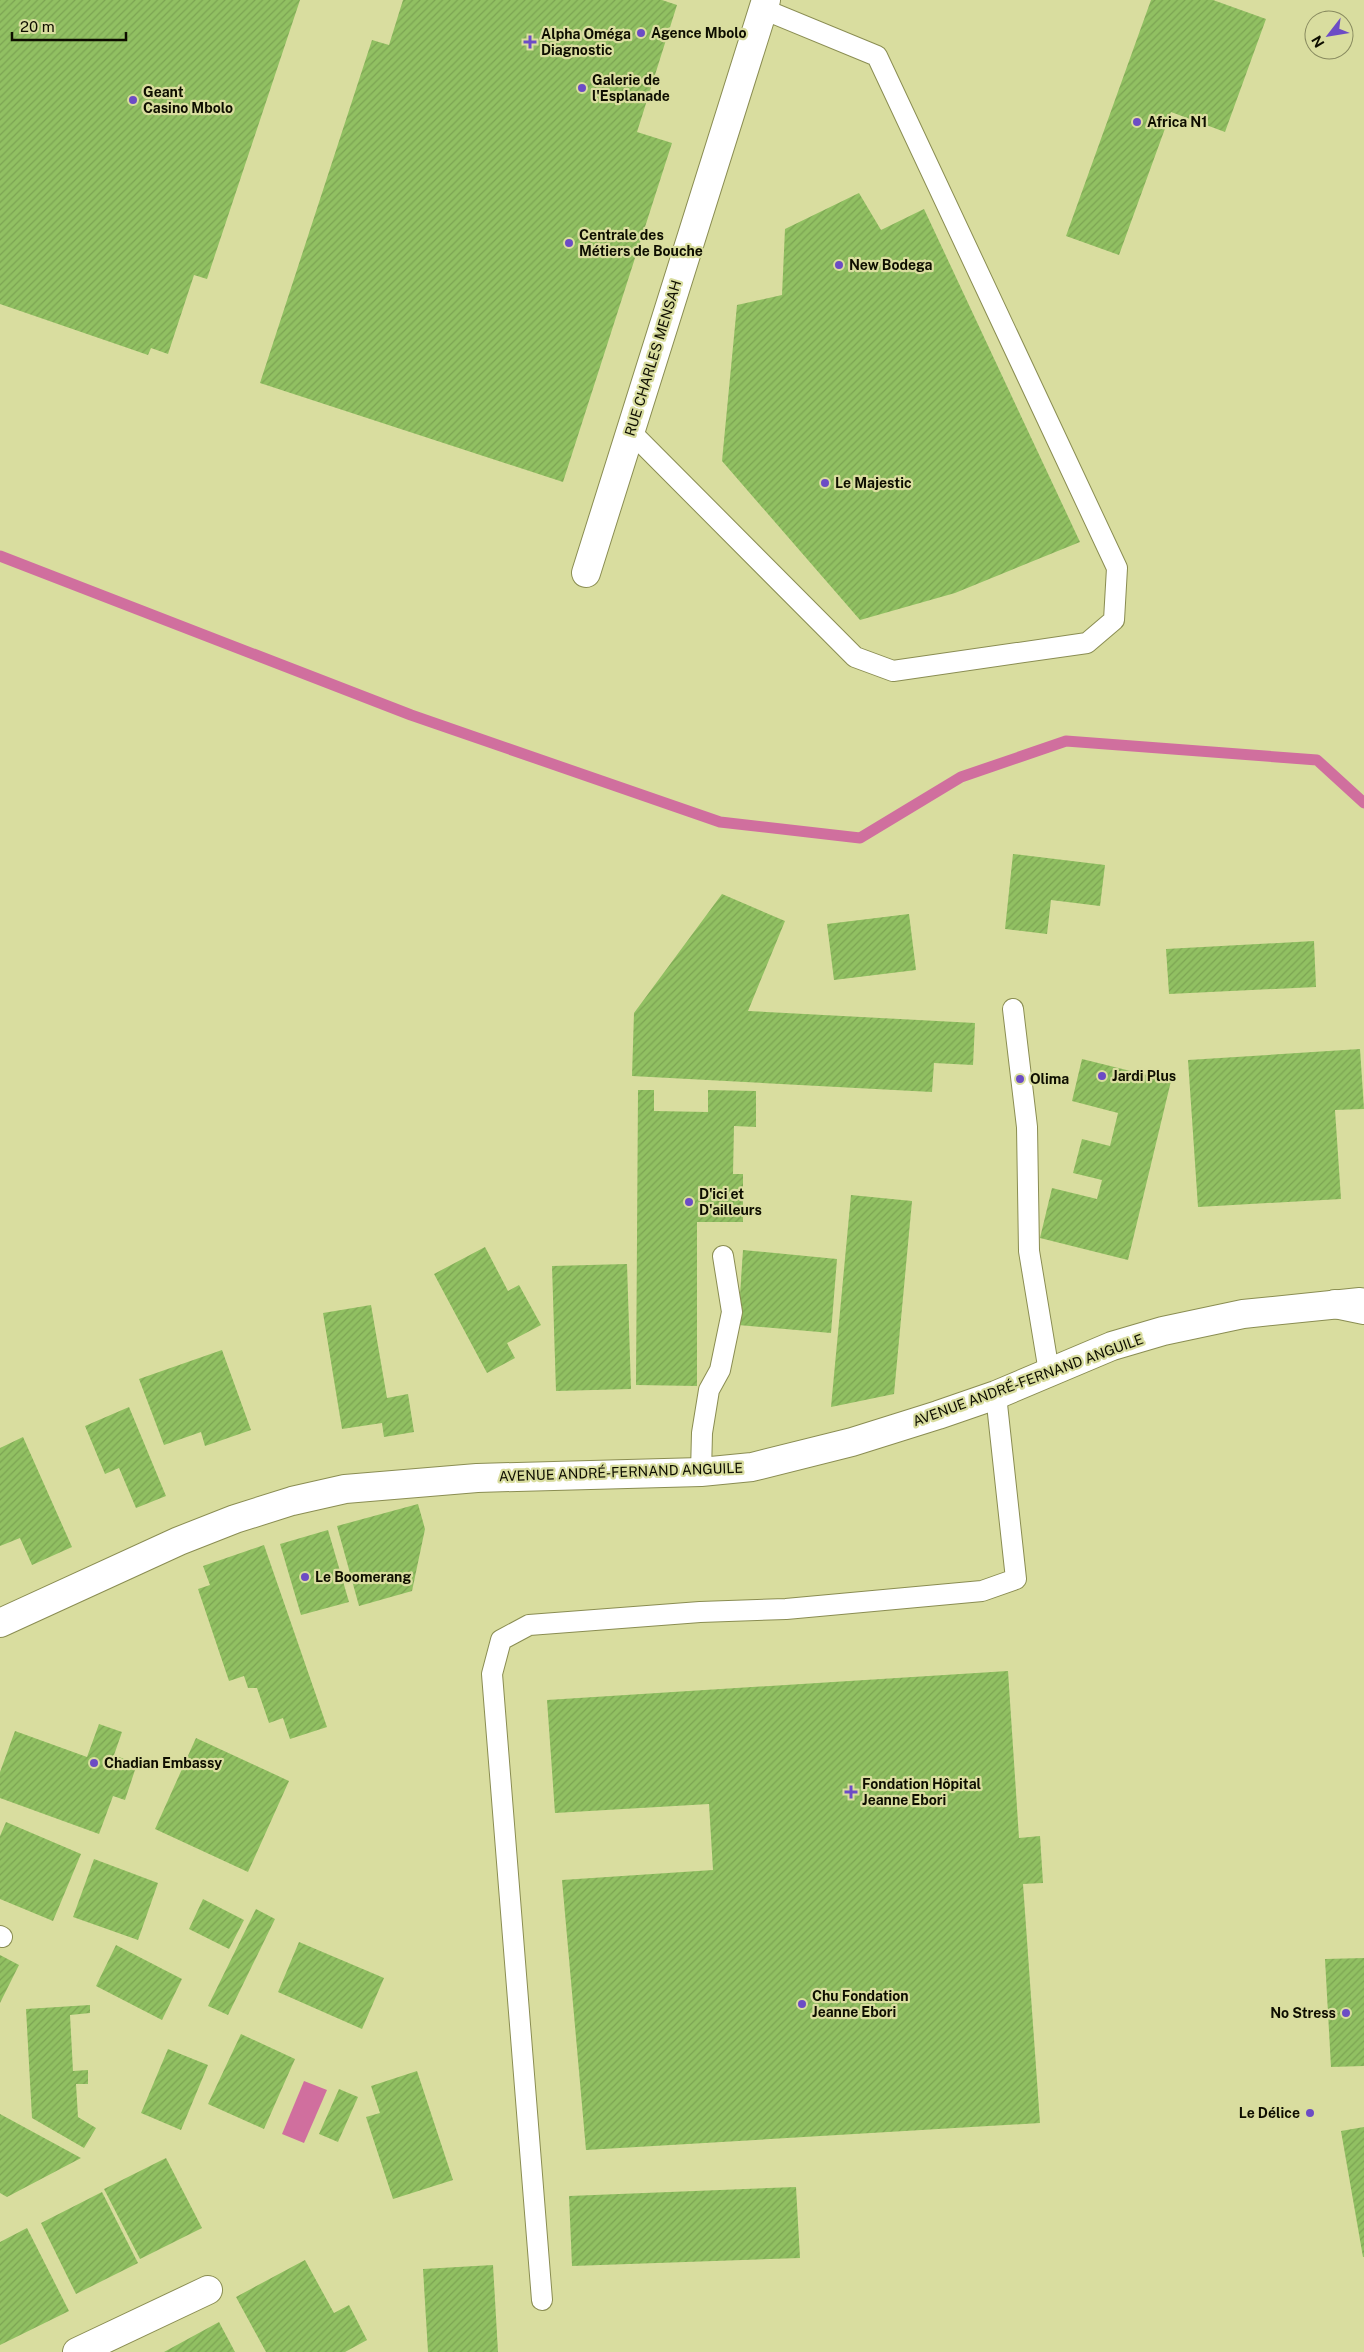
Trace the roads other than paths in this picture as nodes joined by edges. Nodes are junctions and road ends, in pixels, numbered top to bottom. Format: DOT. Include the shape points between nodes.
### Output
graph roads {
  1 [pos="765,4"];
  2 [pos="630,431"];
  3 [pos="586,573"];
  4 [pos="1013,1009"];
  5 [pos="723,1256"];
  6 [pos="1364,1302"];
  7 [pos="1335,1304"];
  8 [pos="1364,1310"];
  9 [pos="1049,1372"];
  10 [pos="996,1395"];
  11 [pos="701,1472"];
  12 [pos="0,1623"];
  13 [pos="208,2290"];
  14 [pos="542,2300"];
  15 [pos="77,2352"];
  1 -- 2 [label="main road, RUE CHARLES MENSAH"];
  1 -- 2 [label="lane" via="877,56 1117,568 1114,620 1087,643 892,671 863,660 855,656"];
  2 -- 3 [label="main road, RUE CHARLES MENSAH"];
  4 -- 9 [label="lane" via="1027,1127 1029,1250"];
  5 -- 11 [label="lane" via="732,1312 720,1370 709,1390 702,1433"];
  6 -- 7 [label="main road, AVENUE ANDRÉ-FERNAND ANGUILE"];
  7 -- 8 [label="main road"];
  7 -- 9 [label="main road, AVENUE ANDRÉ-FERNAND ANGUILE" via="1243,1314 1163,1331 1112,1346"];
  9 -- 10 [label="main road, AVENUE ANDRÉ-FERNAND ANGUILE"];
  10 -- 11 [label="main road, AVENUE ANDRÉ-FERNAND ANGUILE" via="852,1442 752,1467"];
  10 -- 14 [label="lane" via="1016,1579 972,1592 786,1609 529,1625 501,1640 492,1674"];
  11 -- 12 [label="main road, AVENUE ANDRÉ-FERNAND ANGUILE" via="477,1478 336,1491 283,1504 179,1541"];
  13 -- 15 [label="main road"];
}
